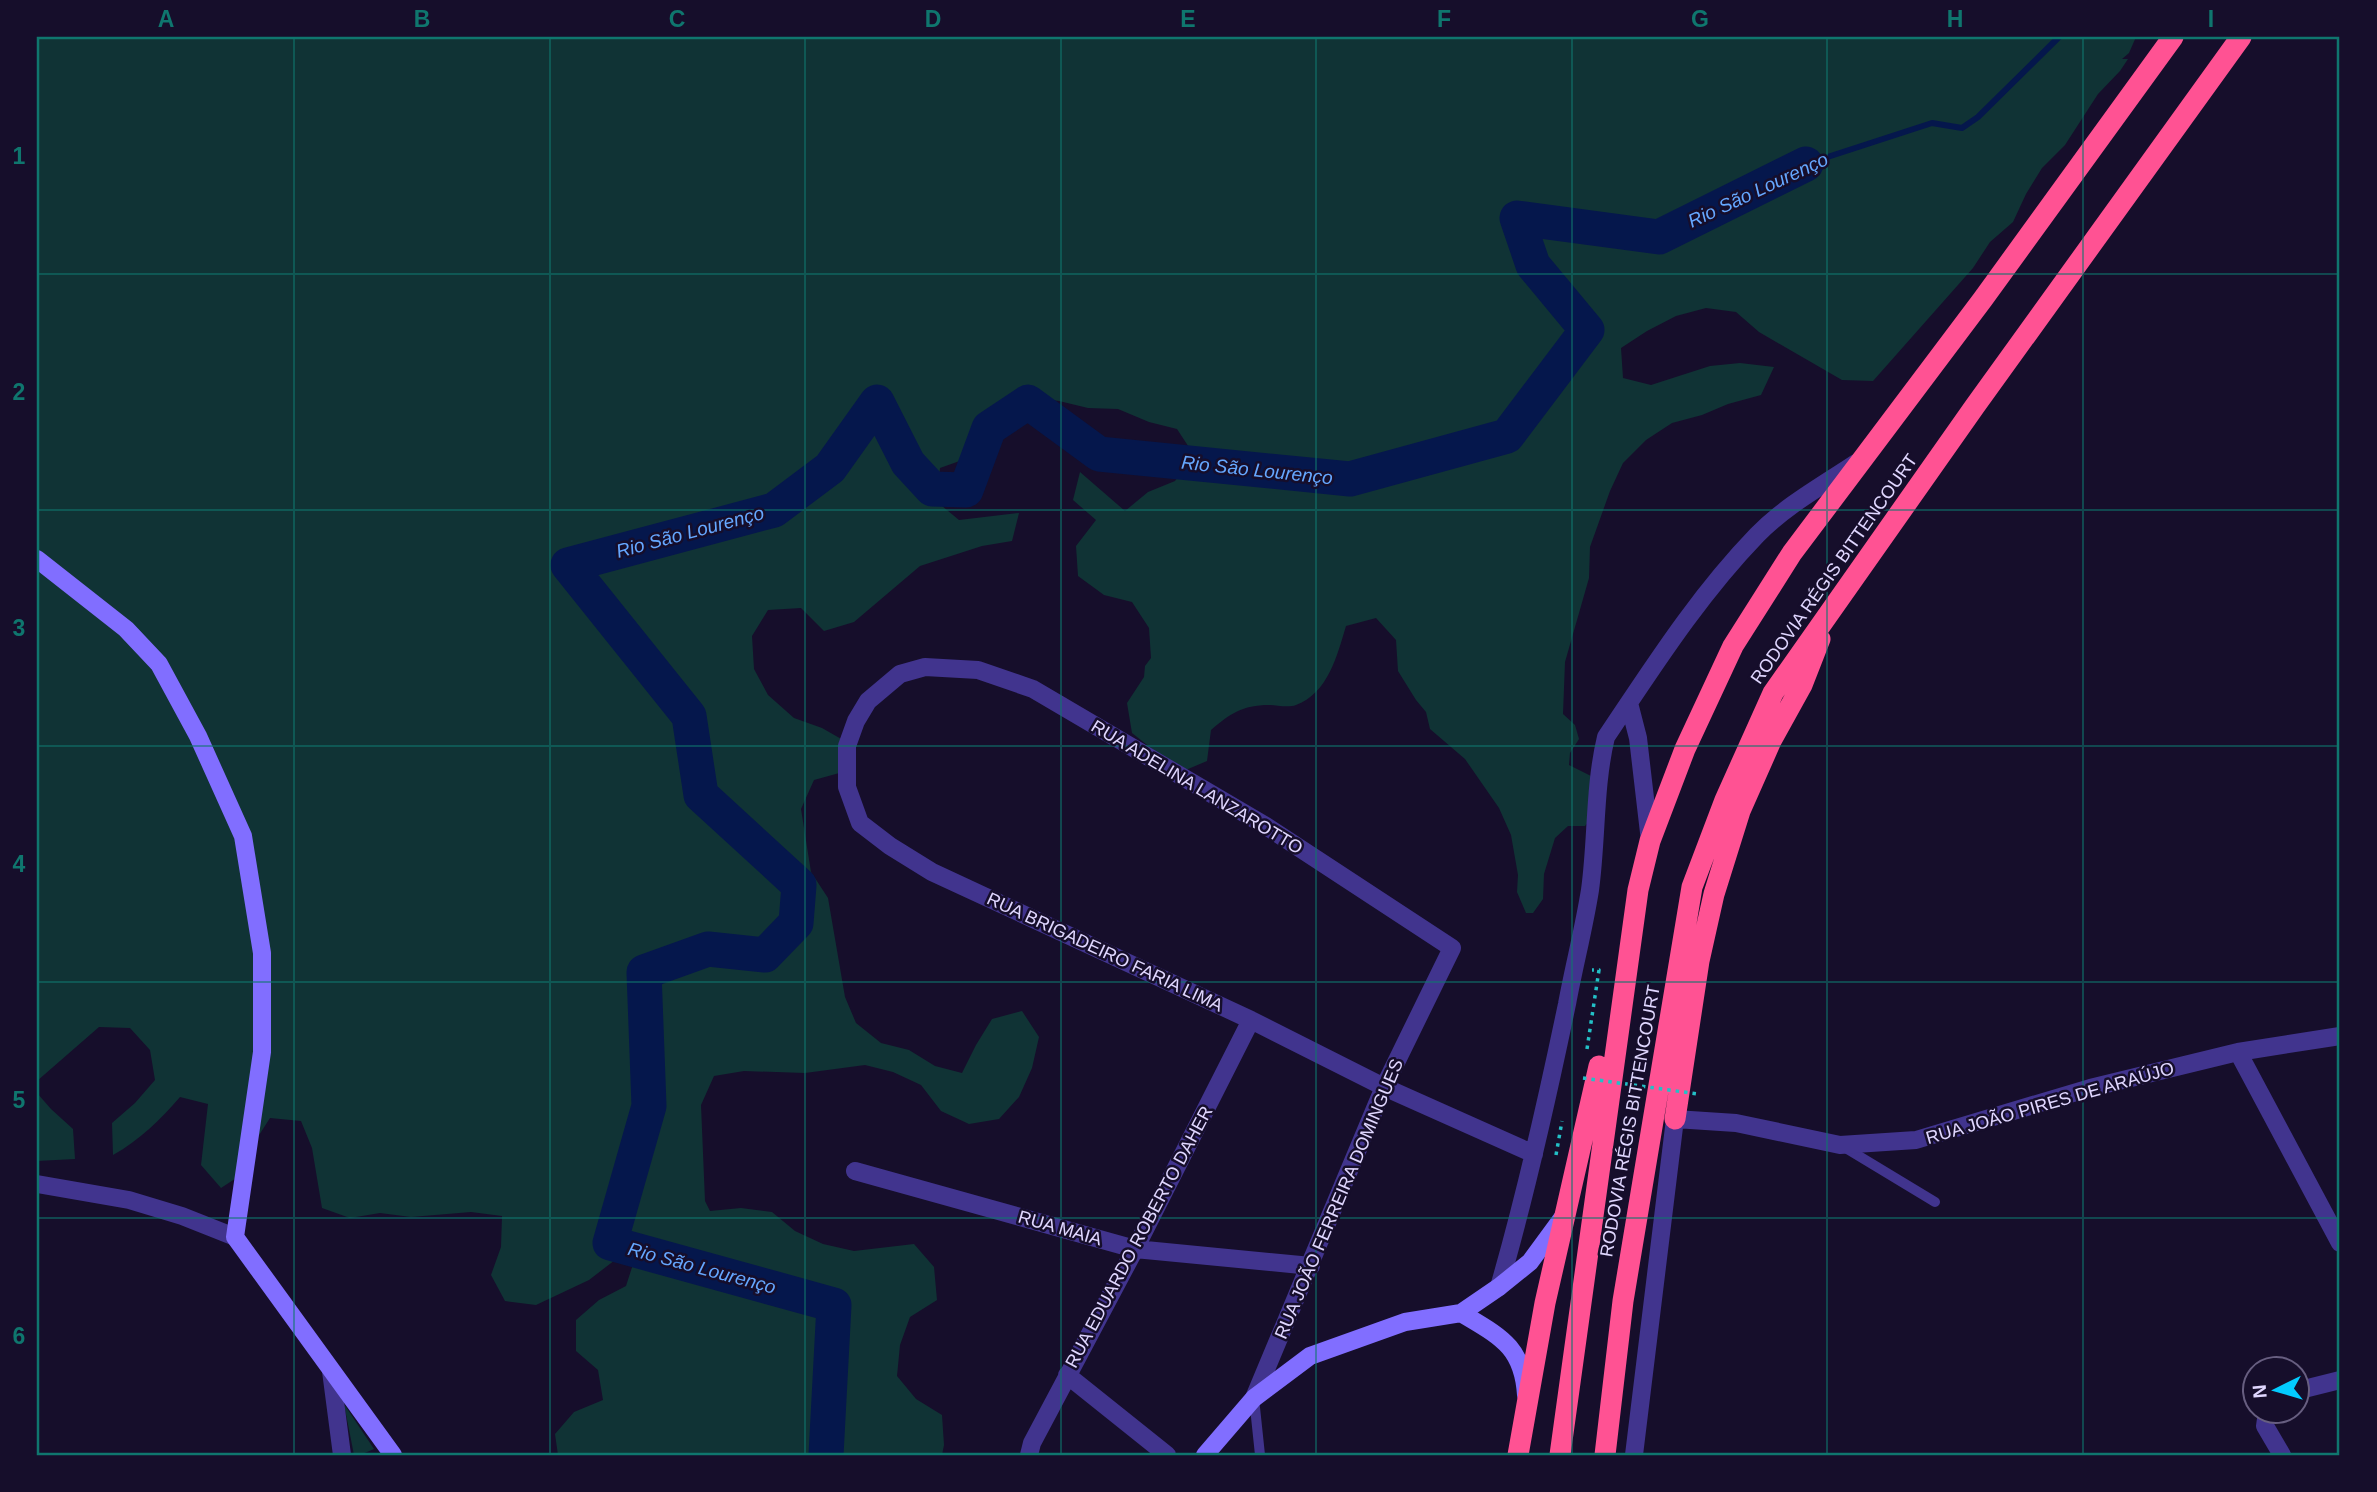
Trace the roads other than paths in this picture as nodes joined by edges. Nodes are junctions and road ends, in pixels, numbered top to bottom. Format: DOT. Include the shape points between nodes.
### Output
graph roads {
  1 [pos="2173,37"];
  2 [pos="2241,37"];
  3 [pos="1860,460"];
  4 [pos="37,559"];
  5 [pos="1832,607"];
  6 [pos="925,667"];
  7 [pos="1629,703"];
  8 [pos="1650,841"];
  9 [pos="1452,949"];
  10 [pos="1628,949"];
  11 [pos="1251,1020"];
  12 [pos="2340,1036"];
  13 [pos="2238,1052"];
  14 [pos="1384,1087"];
  15 [pos="1675,1119"];
  16 [pos="1840,1144"];
  17 [pos="1534,1154"];
  18 [pos="855,1171"];
  19 [pos="37,1184"];
  20 [pos="1934,1202"];
  21 [pos="1566,1212"];
  22 [pos="235,1237"];
  23 [pos="2340,1243"];
  24 [pos="1135,1249"];
  25 [pos="1311,1266"];
  26 [pos="1499,1287"];
  27 [pos="1461,1313"];
  28 [pos="331,1371"];
  29 [pos="1067,1375"];
  30 [pos="2340,1380"];
  31 [pos="2310,1388"];
  32 [pos="1254,1398"];
  33 [pos="1524,1423"];
  34 [pos="2266,1426"];
  35 [pos="388,1452"];
  36 [pos="342,1455"];
  37 [pos="1029,1455"];
  38 [pos="1167,1455"];
  39 [pos="1205,1455"];
  40 [pos="1261,1455"];
  41 [pos="1518,1455"];
  42 [pos="1560,1455"];
  43 [pos="1605,1455"];
  44 [pos="1634,1455"];
  45 [pos="2282,1455"];
  1 -- 3 [label="highway, RODOVIA RÉGIS BITTENCOURT"];
  2 -- 5 [label="highway, RODOVIA RÉGIS BITTENCOURT"];
  3 -- 7 [label="street" via="1758,534 1685,619"];
  3 -- 8 [label="highway, RODOVIA RÉGIS BITTENCOURT" via="1792,553 1733,646 1685,749"];
  4 -- 22 [label="street" via="126,629 159,664 243,836 262,953 262,1052"];
  5 -- 15 [label="highway" via="1802,685 1740,811 1714,894"];
  5 -- 43 [label="highway, RODOVIA RÉGIS BITTENCOURT" via="1773,693 1692,887 1623,1301"];
  6 -- 9 [label="street, RUA ADELINA LANZAROTTO" via="978,670 1034,689 1266,826"];
  6 -- 11 [label="street, RUA BRIGADEIRO FARIA LIMA" via="900,674 868,701 856,720 847,746 847,788 860,823 932,872"];
  7 -- 8 [label="street" via="1638,738"];
  7 -- 17 [label="street" via="1606,737 1601,757 1589,892"];
  8 -- 10 [label="highway, RODOVIA RÉGIS BITTENCOURT"];
  9 -- 14 [label="street, RUA JOÃO FERREIRA DOMINGUES"];
  10 -- 21 [label="highway" via="1610,1003"];
  10 -- 42 [label="highway, RODOVIA RÉGIS BITTENCOURT"];
  11 -- 14 [label="street, RUA BRIGADEIRO FARIA LIMA"];
  11 -- 24 [label="street, RUA EDUARDO ROBERTO DAHER"];
  12 -- 13 [label="street, RUA JOÃO PIRES DE ARAÚJO"];
  13 -- 16 [label="street, RUA JOÃO PIRES DE ARAÚJO" via="2090,1088 1916,1140"];
  13 -- 23 [label="street"];
  14 -- 17 [label="street, RUA BRIGADEIRO FARIA LIMA"];
  14 -- 25 [label="street, RUA JOÃO FERREIRA DOMINGUES"];
  15 -- 16 [label="street, RUA JOÃO PIRES DE ARAÚJO" via="1736,1123"];
  15 -- 44 [label="street"];
  16 -- 20 [label="lane"];
  17 -- 26 [label="street"];
  18 -- 24 [label="street, RUA MAIA"];
  19 -- 22 [label="street" via="129,1200"];
  21 -- 26 [label="street" via="1530,1262"];
  21 -- 33 [label="highway"];
  22 -- 28 [label="street"];
  24 -- 25 [label="street, RUA MAIA"];
  24 -- 29 [label="street, RUA EDUARDO ROBERTO DAHER"];
  25 -- 32 [label="street, RUA JOÃO FERREIRA DOMINGUES"];
  26 -- 27 [label="street"];
  27 -- 32 [label="street" via="1405,1322 1310,1356"];
  27 -- 33 [label="street" via="1513,1349 1525,1389"];
  28 -- 35 [label="street"];
  28 -- 36 [label="street"];
  29 -- 37 [label="street, RUA EDUARDO ROBERTO DAHER"];
  29 -- 38 [label="street"];
  30 -- 31 [label="street"];
  32 -- 39 [label="street"];
  32 -- 40 [label="lane"];
  33 -- 41 [label="highway"];
  34 -- 45 [label="street"];
}
